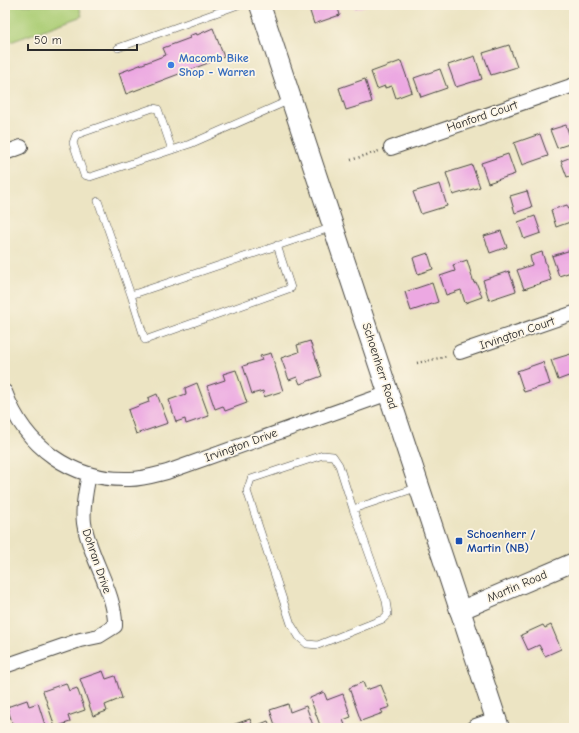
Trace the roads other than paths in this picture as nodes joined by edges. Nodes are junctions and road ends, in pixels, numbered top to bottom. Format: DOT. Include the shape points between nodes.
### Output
graph roads {
  1 [pos="238,5"];
  2 [pos="260,5"];
  3 [pos="118,48"];
  4 [pos="574,85"];
  5 [pos="290,100"];
  6 [pos="22,147"];
  7 [pos="391,148"];
  8 [pos="172,150"];
  9 [pos="5,153"];
  10 [pos="98,202"];
  11 [pos="333,226"];
  12 [pos="277,245"];
  13 [pos="131,295"];
  14 [pos="574,313"];
  15 [pos="460,352"];
  16 [pos="5,392"];
  17 [pos="389,392"];
  18 [pos="89,474"];
  19 [pos="419,487"];
  20 [pos="353,509"];
  21 [pos="574,562"];
  22 [pos="459,611"];
  23 [pos="5,666"];
  24 [pos="498,724"];
  25 [pos="476,728"];
  1 -- 3 [label="lane"];
  2 -- 5 [label="main road, Schoenherr Road"];
  4 -- 7 [label="street, Hanford Court"];
  5 -- 8 [label="lane"];
  5 -- 11 [label="main road, Schoenherr Road"];
  6 -- 9 [label="street"];
  8 -- 8 [label="lane" via="158,109 153,108 76,135 73,143 84,176 90,177"];
  10 -- 13 [label="lane"];
  11 -- 12 [label="lane"];
  11 -- 17 [label="main road, Schoenherr Road"];
  12 -- 13 [label="lane"];
  12 -- 13 [label="lane" via="291,288 145,340"];
  14 -- 15 [label="street, Irvington Court"];
  16 -- 18 [label="street" via="20,424 39,446 71,468"];
  17 -- 18 [label="street, Irvington Drive" via="166,472 131,479"];
  17 -- 19 [label="main road, Schoenherr Road"];
  18 -- 23 [label="street, Dohran Drive" via="84,524 112,604 115,626 99,636"];
  19 -- 20 [label="lane"];
  19 -- 22 [label="main road, Schoenherr Road"];
  20 -- 20 [label="lane" via="386,601 388,614 383,619 318,645 307,644 291,624 247,491 251,479 323,455 333,456 339,466"];
  21 -- 22 [label="street, Martin Road"];
  22 -- 24 [label="main road, Schoenherr Road"];
  24 -- 25 [label="street"];
}
